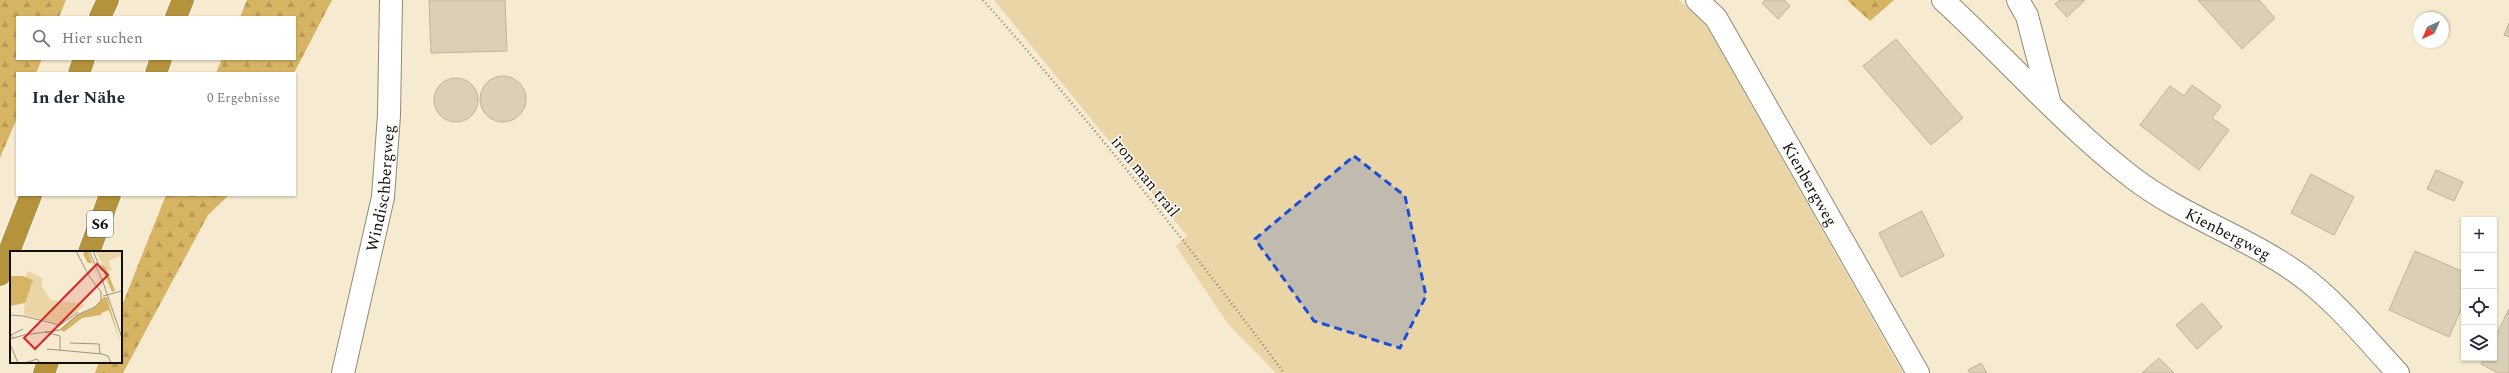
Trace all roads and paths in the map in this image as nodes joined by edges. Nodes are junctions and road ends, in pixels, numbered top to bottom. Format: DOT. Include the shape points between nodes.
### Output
graph roads {
  1 [pos="108,0"];
  2 [pos="183,0"];
  3 [pos="391,0"];
  4 [pos="983,0"];
  5 [pos="1697,0"];
  6 [pos="1943,0"];
  7 [pos="2018,0"];
  8 [pos="100,16"];
  9 [pos="176,16"];
  10 [pos="84,60"];
  11 [pos="161,60"];
  12 [pos="78,72"];
  13 [pos="156,72"];
  14 [pos="2050,105"];
  15 [pos="31,196"];
  16 [pos="110,196"];
  17 [pos="89,251"];
  18 [pos="0,275"];
  19 [pos="48,363"];
  20 [pos="44,373"];
  21 [pos="343,373"];
  22 [pos="1284,373"];
  23 [pos="1918,373"];
  24 [pos="2398,373"];
  1 -- 8 [label="highway"];
  2 -- 9 [label="highway"];
  3 -- 21 [label="street, Windischbergweg" via="389,115 382,197"];
  4 -- 22 [label="path, iron man trail" via="1047,72 1218,284"];
  5 -- 23 [label="street, Kienbergweg" via="1716,18"];
  6 -- 14 [label="street, Kienbergweg"];
  7 -- 14 [label="street" via="2027,16"];
  10 -- 12 [label="highway"];
  11 -- 13 [label="highway"];
  14 -- 24 [label="street, Kienbergweg" via="2133,178 2190,214 2300,275 2346,317"];
  15 -- 18 [label="highway"];
  16 -- 17 [label="highway, S6"];
  19 -- 20 [label="highway"];
}
